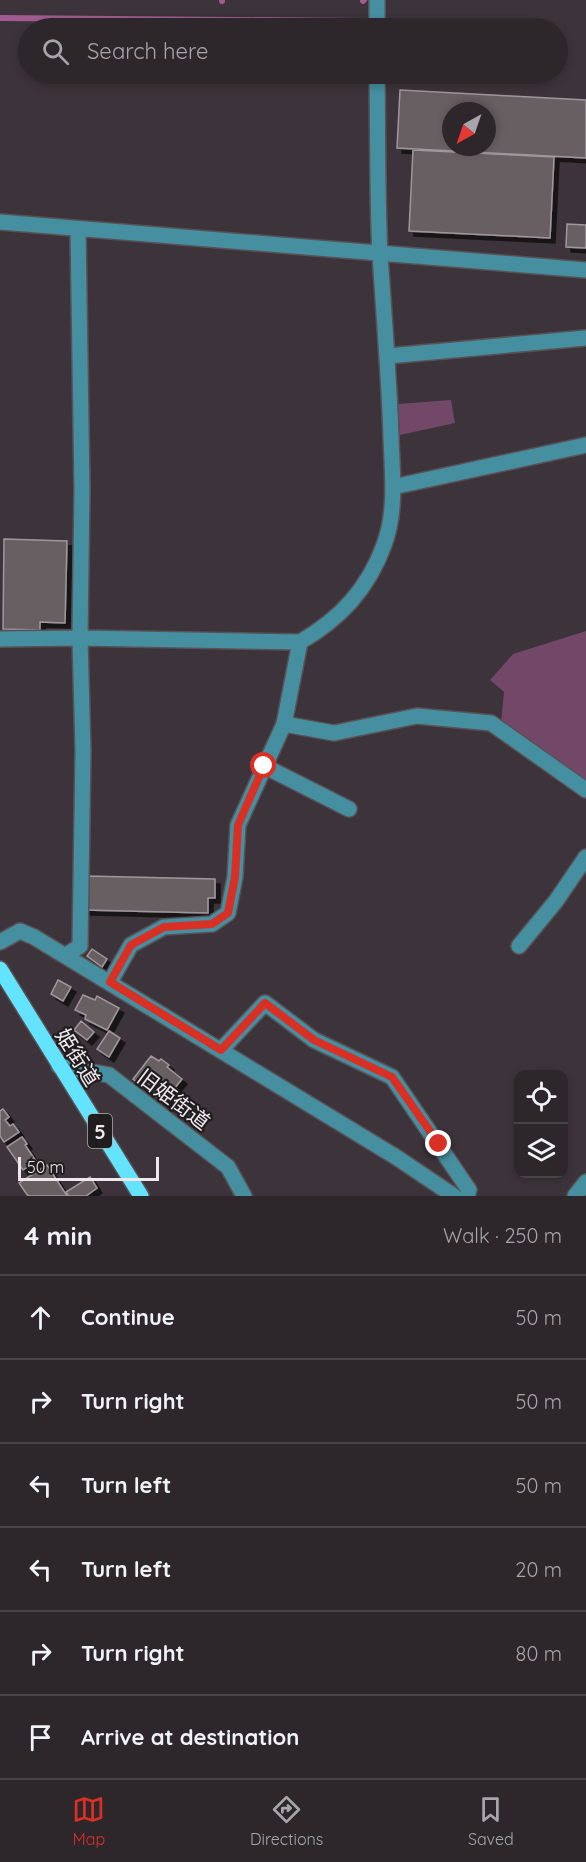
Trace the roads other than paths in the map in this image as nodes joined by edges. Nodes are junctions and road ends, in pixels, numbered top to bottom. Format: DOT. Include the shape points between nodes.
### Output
graph roads {
  1 [pos="377,0"];
  2 [pos="377,18"];
  3 [pos="377,84"];
  4 [pos="0,222"];
  5 [pos="78,230"];
  6 [pos="380,253"];
  7 [pos="586,270"];
  8 [pos="586,338"];
  9 [pos="388,356"];
  10 [pos="586,445"];
  11 [pos="393,487"];
  12 [pos="80,638"];
  13 [pos="0,639"];
  14 [pos="300,642"];
  15 [pos="284,724"];
  16 [pos="264,766"];
  17 [pos="586,790"];
  18 [pos="349,808"];
  19 [pos="586,857"];
  20 [pos="0,942"];
  21 [pos="519,946"];
  22 [pos="66,955"];
  23 [pos="0,969"];
  24 [pos="110,982"];
  25 [pos="221,1050"];
  26 [pos="59,1066"];
  27 [pos="586,1182"];
  28 [pos="141,1196"];
  29 [pos="244,1196"];
  30 [pos="454,1196"];
  31 [pos="467,1196"];
  32 [pos="575,1196"];
  1 -- 2 [label="street"];
  3 -- 6 [label="street"];
  4 -- 5 [label="street"];
  5 -- 6 [label="street"];
  5 -- 12 [label="street"];
  6 -- 7 [label="street"];
  6 -- 9 [label="street"];
  8 -- 9 [label="street"];
  9 -- 11 [label="street"];
  10 -- 11 [label="street"];
  11 -- 14 [label="street" via="384,545 366,580 339,616"];
  12 -- 13 [label="street"];
  12 -- 14 [label="street"];
  12 -- 22 [label="street" via="80,946"];
  14 -- 15 [label="street"];
  15 -- 16 [label="street"];
  15 -- 17 [label="street" via="334,733 417,716 491,723"];
  16 -- 18 [label="street"];
  16 -- 24 [label="street" via="238,825 228,913 212,924 164,927 131,945"];
  19 -- 21 [label="street"];
  20 -- 22 [label="street" via="20,931"];
  22 -- 24 [label="street"];
  23 -- 26 [label="main road, 姫街道 / 5"];
  24 -- 25 [label="street"];
  25 -- 30 [label="street"];
  25 -- 31 [label="street" via="265,1003 314,1040 392,1077 469,1190"];
  26 -- 28 [label="main road, 姫街道 / 5"];
  26 -- 29 [label="street, 旧姫街道" via="109,1075 228,1167"];
  27 -- 32 [label="street"];
}
